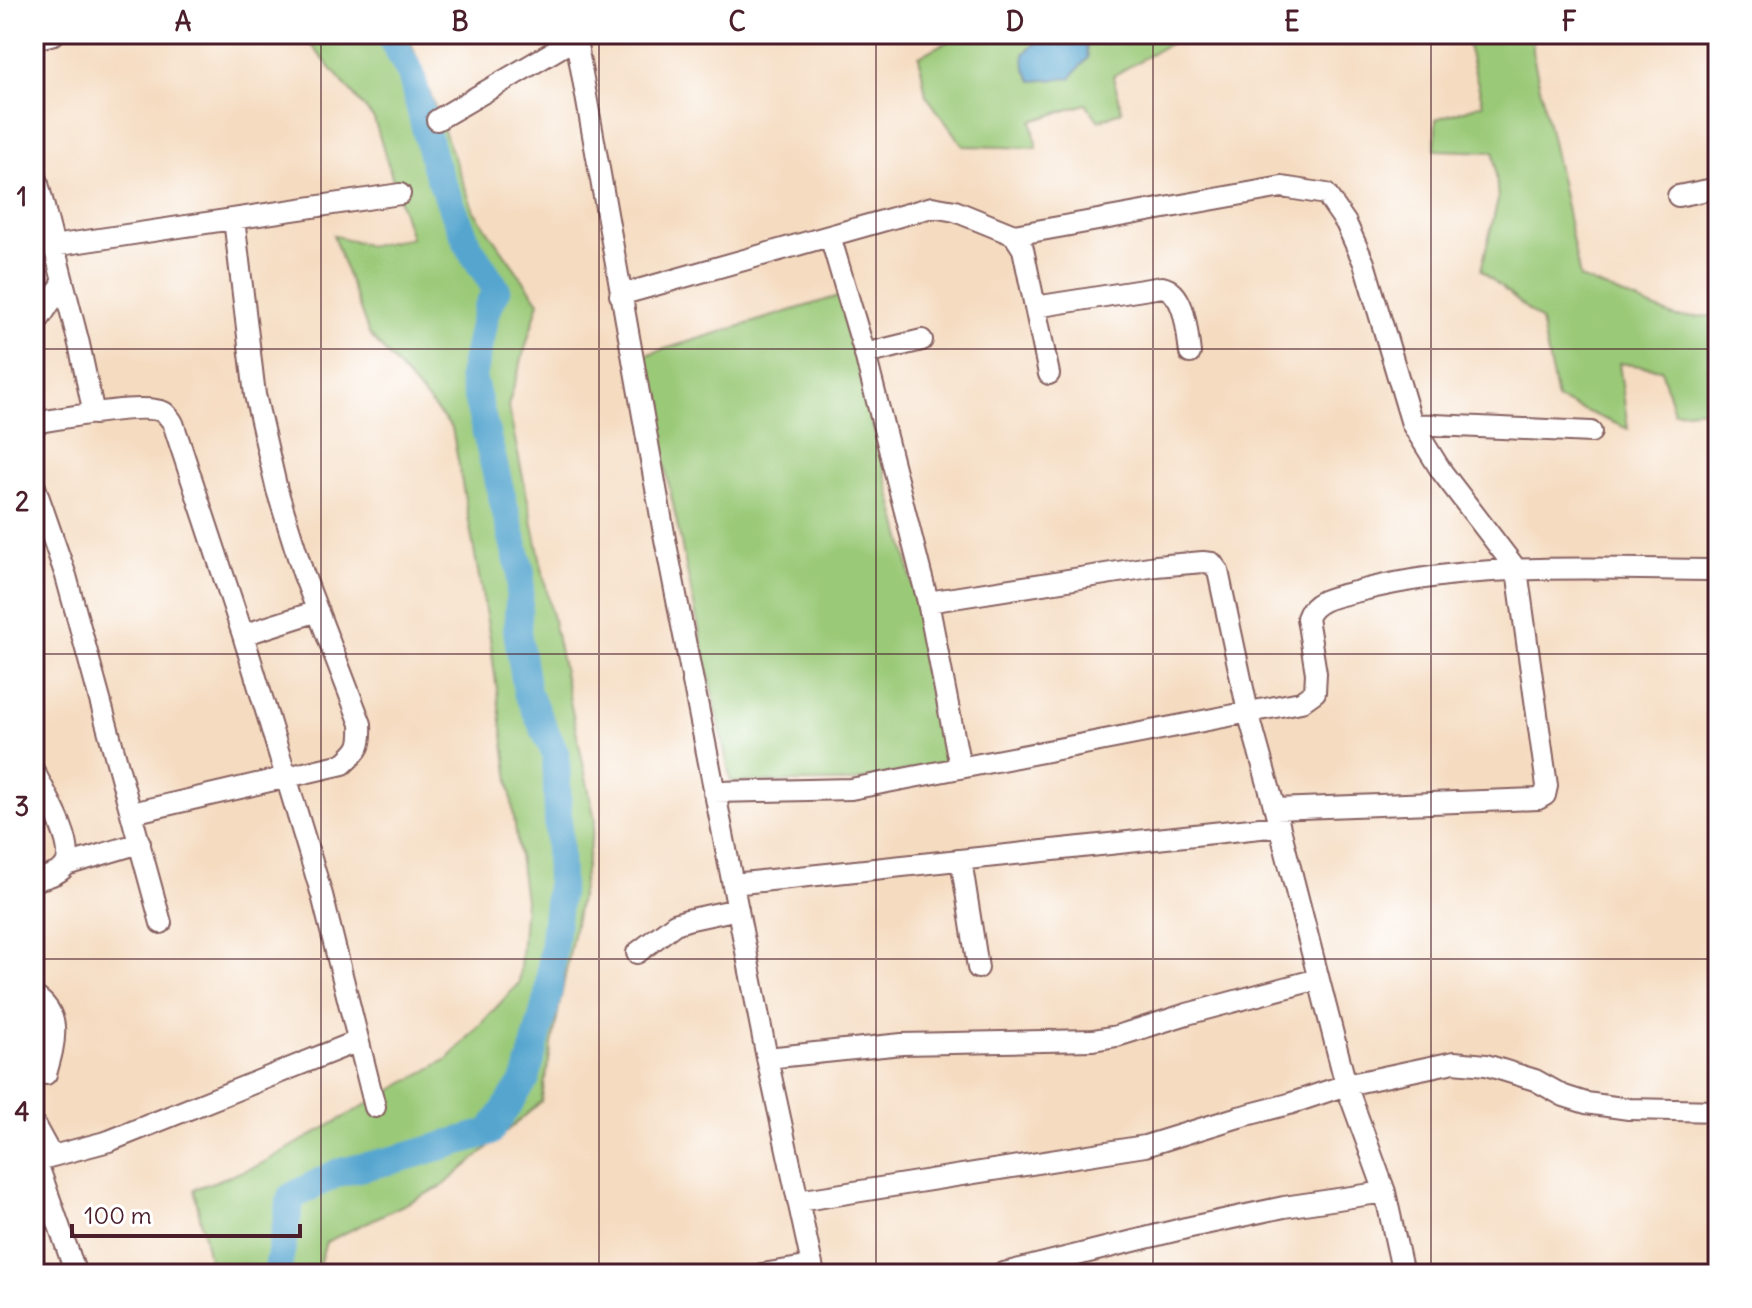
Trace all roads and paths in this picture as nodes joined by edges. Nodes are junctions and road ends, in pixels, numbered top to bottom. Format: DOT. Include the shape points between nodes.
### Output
graph roads {
  1 [pos="54,34"];
  2 [pos="576,36"];
  3 [pos="34,39"];
  4 [pos="437,120"];
  5 [pos="34,168"];
  6 [pos="1718,188"];
  7 [pos="400,194"];
  8 [pos="1678,196"];
  9 [pos="234,219"];
  10 [pos="1014,235"];
  11 [pos="830,236"];
  12 [pos="53,246"];
  13 [pos="63,283"];
  14 [pos="620,295"];
  15 [pos="1035,307"];
  16 [pos="34,327"];
  17 [pos="922,340"];
  18 [pos="1190,353"];
  19 [pos="865,354"];
  20 [pos="1049,374"];
  21 [pos="94,414"];
  22 [pos="34,423"];
  23 [pos="1412,424"];
  24 [pos="1591,432"];
  25 [pos="34,484"];
  26 [pos="1517,570"];
  27 [pos="1718,570"];
  28 [pos="928,602"];
  29 [pos="318,611"];
  30 [pos="243,635"];
  31 [pos="1248,712"];
  32 [pos="960,767"];
  33 [pos="34,771"];
  34 [pos="287,777"];
  35 [pos="714,792"];
  36 [pos="132,813"];
  37 [pos="1277,818"];
  38 [pos="140,843"];
  39 [pos="961,860"];
  40 [pos="66,865"];
  41 [pos="34,881"];
  42 [pos="733,884"];
  43 [pos="738,909"];
  44 [pos="161,923"];
  45 [pos="637,953"];
  46 [pos="978,968"];
  47 [pos="1318,979"];
  48 [pos="34,996"];
  49 [pos="358,1041"];
  50 [pos="767,1058"];
  51 [pos="46,1074"];
  52 [pos="1346,1085"];
  53 [pos="375,1107"];
  54 [pos="1718,1111"];
  55 [pos="34,1124"];
  56 [pos="40,1159"];
  57 [pos="1385,1192"];
  58 [pos="798,1201"];
  59 [pos="813,1270"];
  60 [pos="76,1274"];
  61 [pos="762,1274"];
  62 [pos="1000,1274"];
  63 [pos="1403,1274"];
  1 -- 3 [label="street"];
  2 -- 4 [label="street"];
  2 -- 14 [label="street"];
  5 -- 12 [label="street"];
  6 -- 8 [label="street"];
  7 -- 9 [label="street"];
  9 -- 12 [label="street"];
  9 -- 29 [label="street" via="255,395 277,490"];
  10 -- 11 [label="street" via="932,207"];
  10 -- 15 [label="street" via="1023,249"];
  10 -- 23 [label="street" via="1282,187 1326,194 1364,263"];
  11 -- 14 [label="street"];
  11 -- 19 [label="street"];
  12 -- 13 [label="street"];
  13 -- 16 [label="street"];
  13 -- 21 [label="street"];
  14 -- 35 [label="street"];
  15 -- 18 [label="street" via="1171,289 1184,316"];
  15 -- 20 [label="street"];
  17 -- 19 [label="street"];
  19 -- 28 [label="street"];
  21 -- 22 [label="street"];
  21 -- 30 [label="street" via="151,409 165,413 173,423"];
  23 -- 24 [label="street"];
  23 -- 26 [label="street"];
  25 -- 36 [label="street" via="66,576"];
  26 -- 27 [label="street"];
  26 -- 31 [label="street" via="1446,574 1325,600 1310,609 1307,618 1315,692 1301,702"];
  26 -- 37 [label="street" via="1545,795"];
  28 -- 31 [label="street" via="1156,566 1212,563"];
  28 -- 32 [label="street"];
  29 -- 30 [label="street"];
  29 -- 34 [label="street" via="361,724 362,742 343,764"];
  30 -- 34 [label="street"];
  31 -- 32 [label="street"];
  31 -- 37 [label="street"];
  32 -- 35 [label="street" via="851,789"];
  33 -- 40 [label="street" via="67,841"];
  34 -- 36 [label="street"];
  34 -- 49 [label="street"];
  35 -- 42 [label="street"];
  36 -- 38 [label="street"];
  37 -- 39 [label="street"];
  37 -- 47 [label="street"];
  38 -- 40 [label="street"];
  38 -- 44 [label="street"];
  39 -- 42 [label="street"];
  39 -- 46 [label="street"];
  40 -- 41 [label="street"];
  42 -- 43 [label="street"];
  43 -- 45 [label="street" via="675,924"];
  43 -- 50 [label="street"];
  47 -- 50 [label="street" via="1093,1040 902,1044"];
  47 -- 52 [label="street"];
  48 -- 51 [label="street" via="50,1010 53,1022 54,1045"];
  49 -- 53 [label="street"];
  49 -- 56 [label="street" via="109,1141"];
  50 -- 58 [label="street"];
  52 -- 54 [label="street" via="1454,1062 1486,1065 1535,1080 1586,1103"];
  52 -- 57 [label="street"];
  52 -- 58 [label="street" via="1145,1146"];
  55 -- 56 [label="street"];
  56 -- 60 [label="street"];
  57 -- 62 [label="street" via="1284,1207"];
  57 -- 63 [label="street"];
  58 -- 59 [label="street"];
  59 -- 61 [label="street"];
}
